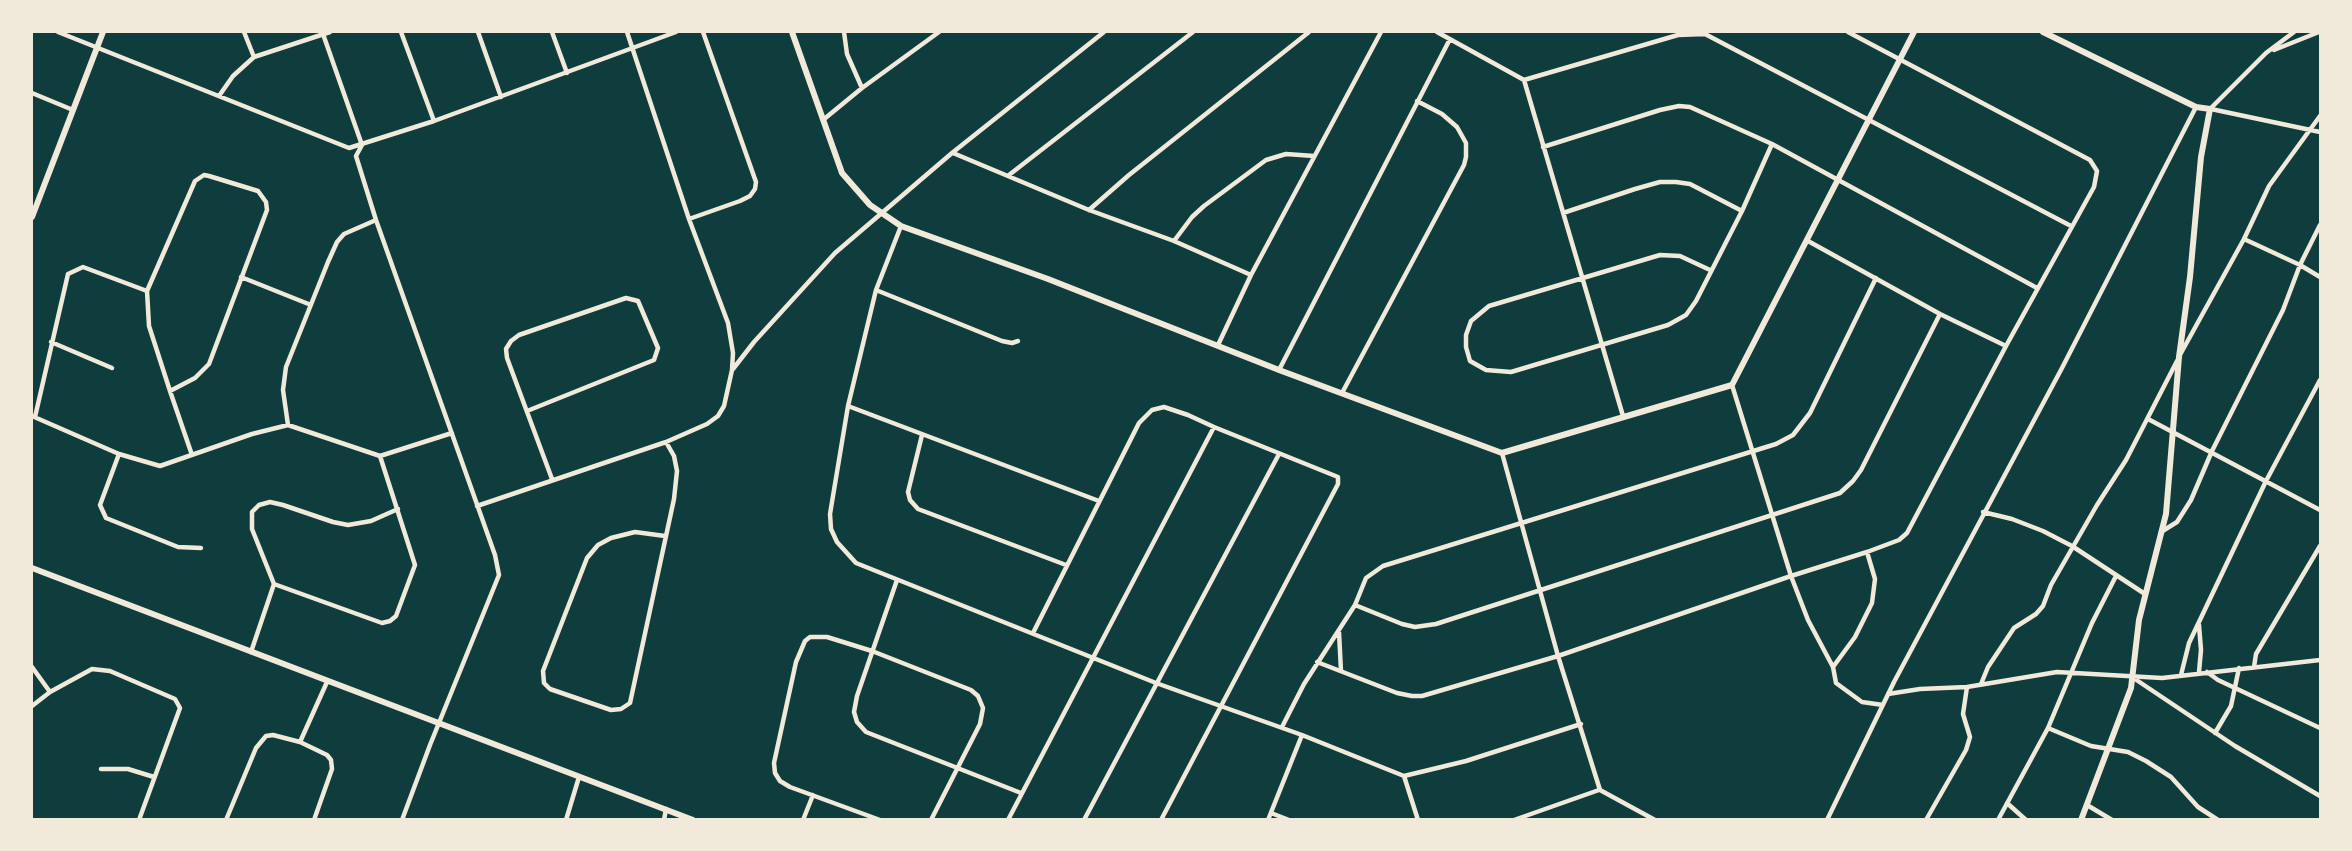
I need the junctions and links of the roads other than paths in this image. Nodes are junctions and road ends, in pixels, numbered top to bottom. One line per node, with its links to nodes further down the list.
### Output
1 (58, 32): 27 (street)
2 (103, 32): 27 (street)
3 (244, 32): 30 (street)
4 (330, 32): 24 (street)
5 (401, 32): 45 (street)
6 (478, 32): 37 (street)
7 (552, 32): 32 (street)
8 (627, 32): 28 (street)
9 (676, 32): 28 (street)
10 (703, 32): 60 (street)
11 (792, 32): 44 (street)
12 (844, 32): 34 (street)
13 (939, 32): 34 (street)
14 (1104, 32): 51 (street)
15 (1193, 32): 53 (street)
16 (1308, 32): 55 (street)
17 (1381, 32): 52 (street)
18 (1437, 32): 26 (street)
19 (1849, 32): 31 (street)
20 (1914, 32): 31 (street)
21 (2043, 32): 39 (street)
22 (2294, 32): 29 (street)
23 (2319, 32): 29 (street)
24 (323, 33): 30 (street); 48 (street)
25 (1706, 33): 33 (street); 43 (street)
26 (1450, 39): 33 (street); 38 (street)
27 (97, 48): 36 (street); 41 (street)
28 (633, 49): 32 (street); 60 (street)
29 (2266, 53): 40 (street)
30 (254, 57): 36 (street)
31 (1900, 57): 43 (street); 64 (street)
32 (567, 73): 37 (street)
33 (1524, 80): 50 (street)
34 (862, 88): 44 (street)
35 (32, 93): 41 (street)
36 (219, 96): 48 (street)
37 (502, 97): 45 (street)
38 (1417, 101): 88 (street); 92 (street)
39 (2196, 107): 40 (street); 117 (street)
40 (2210, 108): 46 (street); 85 (street)
41 (73, 110): 59 (street)
42 (2320, 116): 46 (street)
43 (1869, 118): 54 (street); 64 (street)
44 (823, 120): 57 (street)
45 (434, 121): 48 (street)
46 (2310, 129): 47 (street); 65 (street)
47 (2320, 132)
48 (362, 145): 61 (street)
49 (1772, 145): 50 (street); 54 (street); 56 (street)
50 (1542, 146): 58 (street)
51 (952, 153): 53 (street); 57 (street)
52 (1314, 156): 66 (street); 70 (street)
53 (1009, 175): 55 (street)
54 (1839, 181): 67 (street); 75 (street)
55 (1089, 210): 66 (street)
56 (1742, 211): 58 (street); 69 (street)
57 (881, 212): 63 (street); 87 (street)
58 (1563, 213): 74 (street)
59 (32, 216)
60 (689, 219): 87 (street)
61 (376, 220): 78 (street); 100 (street)
62 (2320, 225): 68 (street)
63 (901, 226): 76 (street); 83 (street)
64 (2071, 226): 75 (street)
65 (2244, 239): 68 (street); 85 (street)
66 (1174, 241): 70 (street)
67 (1808, 241): 73 (street); 90 (street)
68 (2300, 265): 72 (street); 105 (street)
69 (1710, 270): 74 (street); 82 (street)
70 (1251, 275): 83 (street)
71 (241, 277): 77 (street); 78 (street); 91 (street)
72 (2320, 277)
73 (1876, 278): 79 (street); 104 (street)
74 (1583, 279): 82 (street); 82 (street)
75 (2038, 288): 84 (street)
76 (876, 290): 80 (street); 93 (street)
77 (147, 291): 81 (street); 91 (street)
78 (311, 305): 98 (street)
79 (1940, 314): 84 (street); 118 (street)
80 (1018, 341)
81 (51, 342): 86 (street); 95 (street)
82 (1602, 344): 96 (street)
83 (1218, 345): 88 (street)
84 (2006, 346): 125 (street)
85 (2179, 357): 97 (street); 101 (street)
86 (112, 368)
87 (732, 370): 103 (street)
88 (1279, 370): 92 (street)
89 (2320, 380): 112 (street)
90 (1732, 385): 96 (street); 104 (street)
91 (170, 391): 109 (street)
92 (1342, 393): 106 (street)
93 (848, 406): 102 (street); 130 (street)
94 (527, 411): 94 (street); 111 (street)
95 (33, 416): 107 (street)
96 (1623, 416): 106 (street)
97 (2148, 418): 101 (street); 122 (street)
98 (288, 425): 109 (street); 110 (street)
99 (1214, 428): 108 (street); 113 (street); 141 (street)
100 (452, 433): 110 (street); 114 (street)
101 (2173, 434): 105 (street); 120 (street)
102 (922, 435): 113 (street); 126 (street)
103 (666, 442): 111 (street); 121 (street)
104 (1752, 451): 118 (street); 119 (street)
105 (2212, 451): 112 (street); 120 (street)
106 (1502, 453): 119 (street)
107 (119, 454): 109 (street); 124 (street)
108 (1279, 454): 155 (street); 163 (street)
109 (192, 455)
110 (380, 456): 115 (street)
111 (552, 479): 114 (street)
112 (2266, 481): 116 (street); 135 (street)
113 (1099, 501): 126 (street)
114 (477, 506): 164 (street)
115 (398, 509): 131 (street); 131 (street)
116 (2320, 510)
117 (1983, 512): 122 (street); 160 (street)
118 (1773, 516): 128 (street); 132 (street)
119 (1522, 524): 132 (street); 134 (street)
120 (2161, 532): 133 (street)
121 (665, 536): 121 (street)
122 (2072, 546): 129 (street); 156 (street)
123 (2320, 547): 146 (street)
124 (201, 548)
125 (1867, 552): 128 (street); 145 (street)
126 (1066, 565): 137 (street)
127 (32, 568): 139 (street)
128 (1791, 576): 140 (street); 145 (street)
129 (2116, 576): 133 (street); 150 (street)
130 (897, 580): 137 (street); 138 (street)
131 (274, 584): 139 (street)
132 (1540, 592): 134 (street); 140 (street)
133 (2145, 594): 153 (street)
134 (1355, 605): 136 (street)
135 (2199, 624): 151 (street); 152 (street)
136 (1339, 631): 143 (street); 148 (street)
137 (1032, 633): 141 (street)
138 (872, 651): 173 (street); 173 (street); 180 (street)
139 (251, 652): 154 (street)
140 (1558, 656): 148 (street); 165 (street)
141 (1093, 657): 155 (street); 179 (street)
142 (2320, 660): 146 (street)
143 (1317, 662): 148 (street); 167 (street)
144 (32, 667): 159 (street)
145 (1833, 667): 161 (street)
146 (2254, 667): 147 (street)
147 (2239, 668): 149 (street); 158 (street)
148 (1341, 671)
149 (2206, 671): 151 (street); 158 (street)
150 (2071, 673): 153 (street); 156 (street); 168 (street)
151 (2199, 673): 152 (street)
152 (2181, 675): 153 (street)
153 (2133, 677): 169 (street); 172 (street)
154 (327, 682): 164 (street); 171 (street)
155 (1156, 683): 163 (street); 197 (street)
156 (1982, 684): 157 (street)
157 (1967, 687): 160 (street); 205 (street)
158 (2235, 687): 166 (street); 169 (street)
159 (50, 692): 162 (street); 177 (street)
160 (1888, 695): 161 (street)
161 (1883, 705): 204 (street)
162 (32, 706)
163 (1220, 707): 167 (street); 198 (street)
164 (439, 722): 175 (street); 189 (street)
165 (1581, 724): 176 (street); 178 (street)
166 (2320, 726)
167 (1282, 727): 170 (street)
168 (2048, 728): 172 (street); 182 (street)
169 (2215, 733): 181 (street)
170 (1302, 735): 176 (street); 185 (street)
171 (300, 742): 187 (street); 188 (street)
172 (2109, 749): 183 (street); 210 (street)
173 (957, 768): 179 (street); 195 (street)
174 (101, 769): 177 (street)
175 (579, 776): 184 (street); 190 (street)
176 (1404, 776): 201 (street)
177 (154, 777): 186 (street)
178 (1600, 790): 202 (street); 203 (street)
179 (1021, 793): 196 (street)
180 (813, 795): 193 (street); 194 (street)
181 (2320, 796)
182 (2007, 803): 206 (street); 207 (street)
183 (2087, 804): 208 (street); 209 (street)
184 (666, 809): 191 (street); 192 (street)
185 (1271, 813): 199 (street); 200 (street)
186 (139, 820)
187 (226, 820)
188 (314, 820)
189 (402, 820)
190 (566, 820)
191 (664, 820)
192 (693, 820)
193 (803, 820)
194 (880, 820)
195 (931, 820)
196 (1008, 820)
197 (1084, 820)
198 (1161, 820)
199 (1268, 820)
200 (1289, 820)
201 (1418, 820)
202 (1514, 820)
203 (1656, 820)
204 (1827, 820)
205 (1927, 820)
206 (1998, 820)
207 (2026, 820)
208 (2081, 820)
209 (2112, 820)
210 (2218, 820)

